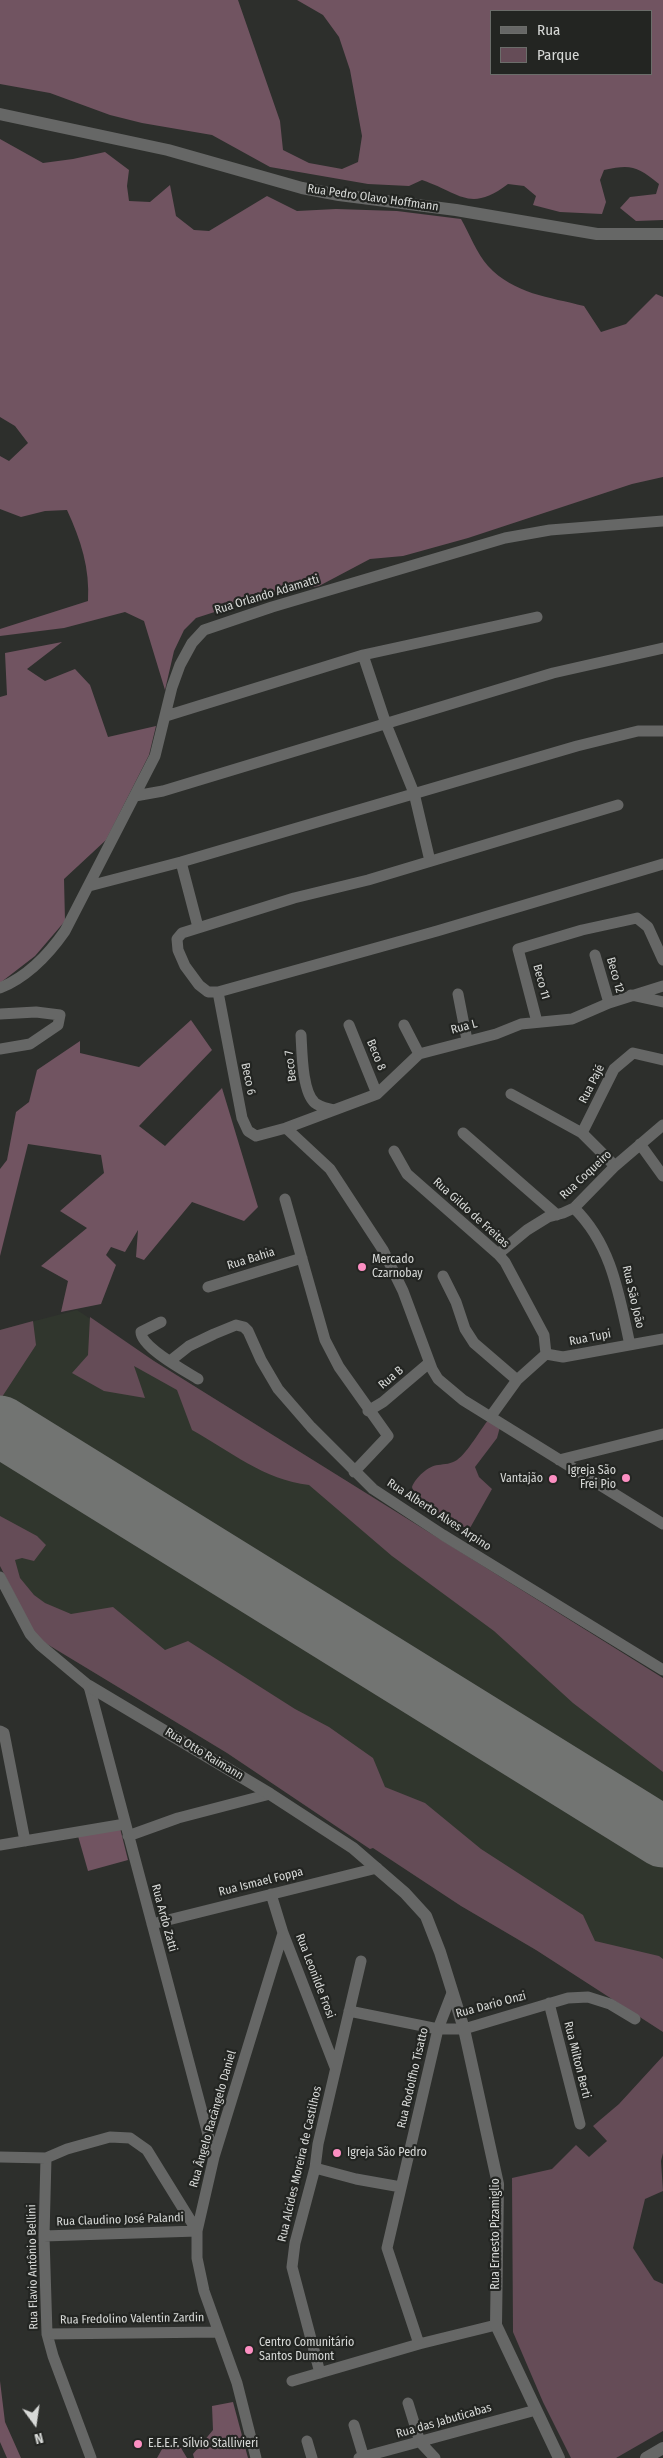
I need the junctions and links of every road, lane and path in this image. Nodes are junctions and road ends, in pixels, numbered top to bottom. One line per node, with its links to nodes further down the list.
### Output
1 (0, 114): 2 (street, Rua Pedro Olavo Hoffmann)
2 (663, 234)
3 (663, 521): 7 (street, Rua Orlando Adamatti)
4 (537, 617): 6 (street)
5 (663, 648): 8 (street)
6 (363, 655): 7 (street); 8 (street)
7 (166, 716): 11 (street, Rua Orlando Adamatti)
8 (386, 724): 10 (street); 11 (street)
9 (663, 731): 10 (street)
10 (414, 793): 13 (street); 14 (street)
11 (135, 796): 16 (street, Rua Orlando Adamatti)
12 (618, 805): 13 (street)
13 (430, 860): 17 (street)
14 (181, 862): 16 (street); 17 (street)
15 (663, 864): 22 (street)
16 (89, 886): 21 (street, Rua Orlando Adamatti)
17 (198, 927): 22 (street)
18 (595, 955): 26 (street, Beco 12)
19 (663, 960): 28 (street, Beco 11)
20 (663, 986): 24 (street, Rua L)
21 (0, 988)
22 (218, 992): 40 (street, Beco 6)
23 (458, 994): 32 (street)
24 (631, 995): 25 (street); 26 (street, Rua L)
25 (663, 1002)
26 (609, 1003): 28 (street, Rua L)
27 (0, 1014): 33 (street)
28 (537, 1022): 32 (street, Rua L)
29 (404, 1025): 34 (street)
30 (349, 1026): 36 (street, Beco 8)
31 (302, 1035): 38 (street, Beco 7)
32 (467, 1040): 34 (street, Rua L)
33 (0, 1049)
34 (419, 1054): 36 (street, Rua L)
35 (663, 1060): 42 (street, Rua Pajé)
36 (377, 1094): 38 (street, Rua L)
37 (511, 1094): 42 (street)
38 (333, 1110): 40 (street, Rua L)
39 (663, 1125): 43 (street, Rua Coqueiro)
40 (286, 1128): 59 (street)
41 (463, 1133): 49 (street)
42 (582, 1133): 45 (street)
43 (640, 1144): 45 (street, Rua Coqueiro); 46 (street)
44 (394, 1151): 50 (street, Rua Gildo de Freitas)
45 (615, 1166): 48 (street, Rua Coqueiro)
46 (663, 1176)
47 (285, 1199): 51 (street)
48 (574, 1208): 49 (street, Rua Coqueiro); 56 (street, Rua São João)
49 (557, 1215): 50 (street, Rua Coqueiro)
50 (498, 1254): 57 (street, Rua Gildo de Freitas)
51 (302, 1258): 53 (street, Rua Bahia); 62 (street)
52 (443, 1276): 61 (street)
53 (208, 1287)
54 (161, 1322): 58 (street)
55 (663, 1339): 56 (street, Rua Tupi)
56 (630, 1345): 57 (street, Rua Tupi)
57 (546, 1354): 61 (street)
58 (170, 1361): 60 (street); 66 (street, Rua Alberto Alves Arpino)
59 (430, 1363): 62 (street, Rua B); 63 (street)
60 (198, 1379)
61 (517, 1380): 63 (street)
62 (368, 1411): 66 (street)
63 (491, 1416): 65 (street)
64 (663, 1434): 65 (street)
65 (559, 1460): 67 (street)
66 (354, 1472): 69 (street, Rua Alberto Alves Arpino)
67 (663, 1524)
68 (0, 1577): 70 (street, Rua Otto Raimann)
69 (663, 1670)
70 (89, 1686): 72 (street, Rua Otto Raimann); 73 (street, Rua Ardo Zatti)
71 (0, 1731): 75 (street)
72 (270, 1794): 74 (street); 77 (street, Rua Otto Raimann)
73 (125, 1824): 74 (street, Rua Ardo Zatti); 75 (street)
74 (128, 1836): 80 (street, Rua Ardo Zatti)
75 (25, 1841): 76 (street)
76 (0, 1845)
77 (377, 1868): 78 (street, Rua Ismael Foppa); 79 (street, Rua Otto Raimann)
78 (271, 1894): 80 (street, Rua Ismael Foppa); 81 (street, Rua Leonilde Frosi)
79 (426, 1916): 83 (street, Rua Ernesto Pizamiglio)
80 (152, 1924): 92 (street, Rua Ardo Zatti)
81 (283, 1933): 89 (street, Rua Leonilde Frosi); 92 (street, Rua Ângelo Racângelo Daniel)
82 (361, 1961): 85 (street, Rua Alcides Moreira de Castilhos)
83 (452, 1993): 87 (street, Rua Rodolfho Tisatto); 88 (street, Rua Ernesto Pizamiglio)
84 (549, 2003): 86 (street, Rua Dario Onzi); 88 (street, Rua Dario Onzi); 90 (street, Rua Milton Berti)
85 (349, 2011): 87 (street, Rua Dario Onzi); 89 (street, Rua Alcides Moreira de Castilhos)
86 (635, 2019)
87 (438, 2029): 88 (street, Rua Dario Onzi); 95 (street, Rua Rodolfho Tisatto)
88 (464, 2029): 98 (street, Rua Ernesto Pizamiglio)
89 (335, 2068): 94 (street, Rua Alcides Moreira de Castilhos)
90 (580, 2124)
91 (0, 2157): 93 (street)
92 (214, 2157): 96 (street, Rua Ângelo Racângelo Daniel)
93 (46, 2158): 96 (street); 97 (street, Rua Flavio Antônio Bellini)
94 (315, 2168): 95 (street); 102 (street, Rua Alcides Moreira de Castilhos)
95 (401, 2187): 101 (street, Rua Rodolfho Tisatto)
96 (198, 2231): 97 (street, Rua Claudino José Palandi); 99 (street, Rua Ângelo Racângelo Daniel)
97 (44, 2236): 100 (street, Rua Flavio Antônio Bellini)
98 (496, 2325): 101 (street); 105 (street, Rua Ernesto Pizamiglio)
99 (217, 2332): 100 (street, Rua Fredolino Valentin Zardin); 111 (street, Rua Ângelo Racângelo Daniel)
100 (47, 2334): 110 (street, Rua Flavio Antônio Bellini)
101 (420, 2344): 102 (street)
102 (320, 2373): 103 (street)
103 (292, 2381)
104 (408, 2403): 108 (street)
105 (536, 2410): 108 (street, Rua das Jabuticabas); 115 (street, Rua Ernesto Pizamiglio)
106 (354, 2425): 113 (street)
107 (307, 2441): 112 (street)
108 (420, 2442): 113 (street, Rua das Jabuticabas); 114 (street)
109 (663, 2448): 116 (street)
110 (91, 2458)
111 (256, 2458)
112 (312, 2458)
113 (362, 2458)
114 (435, 2458)
115 (559, 2458)
116 (646, 2458)

